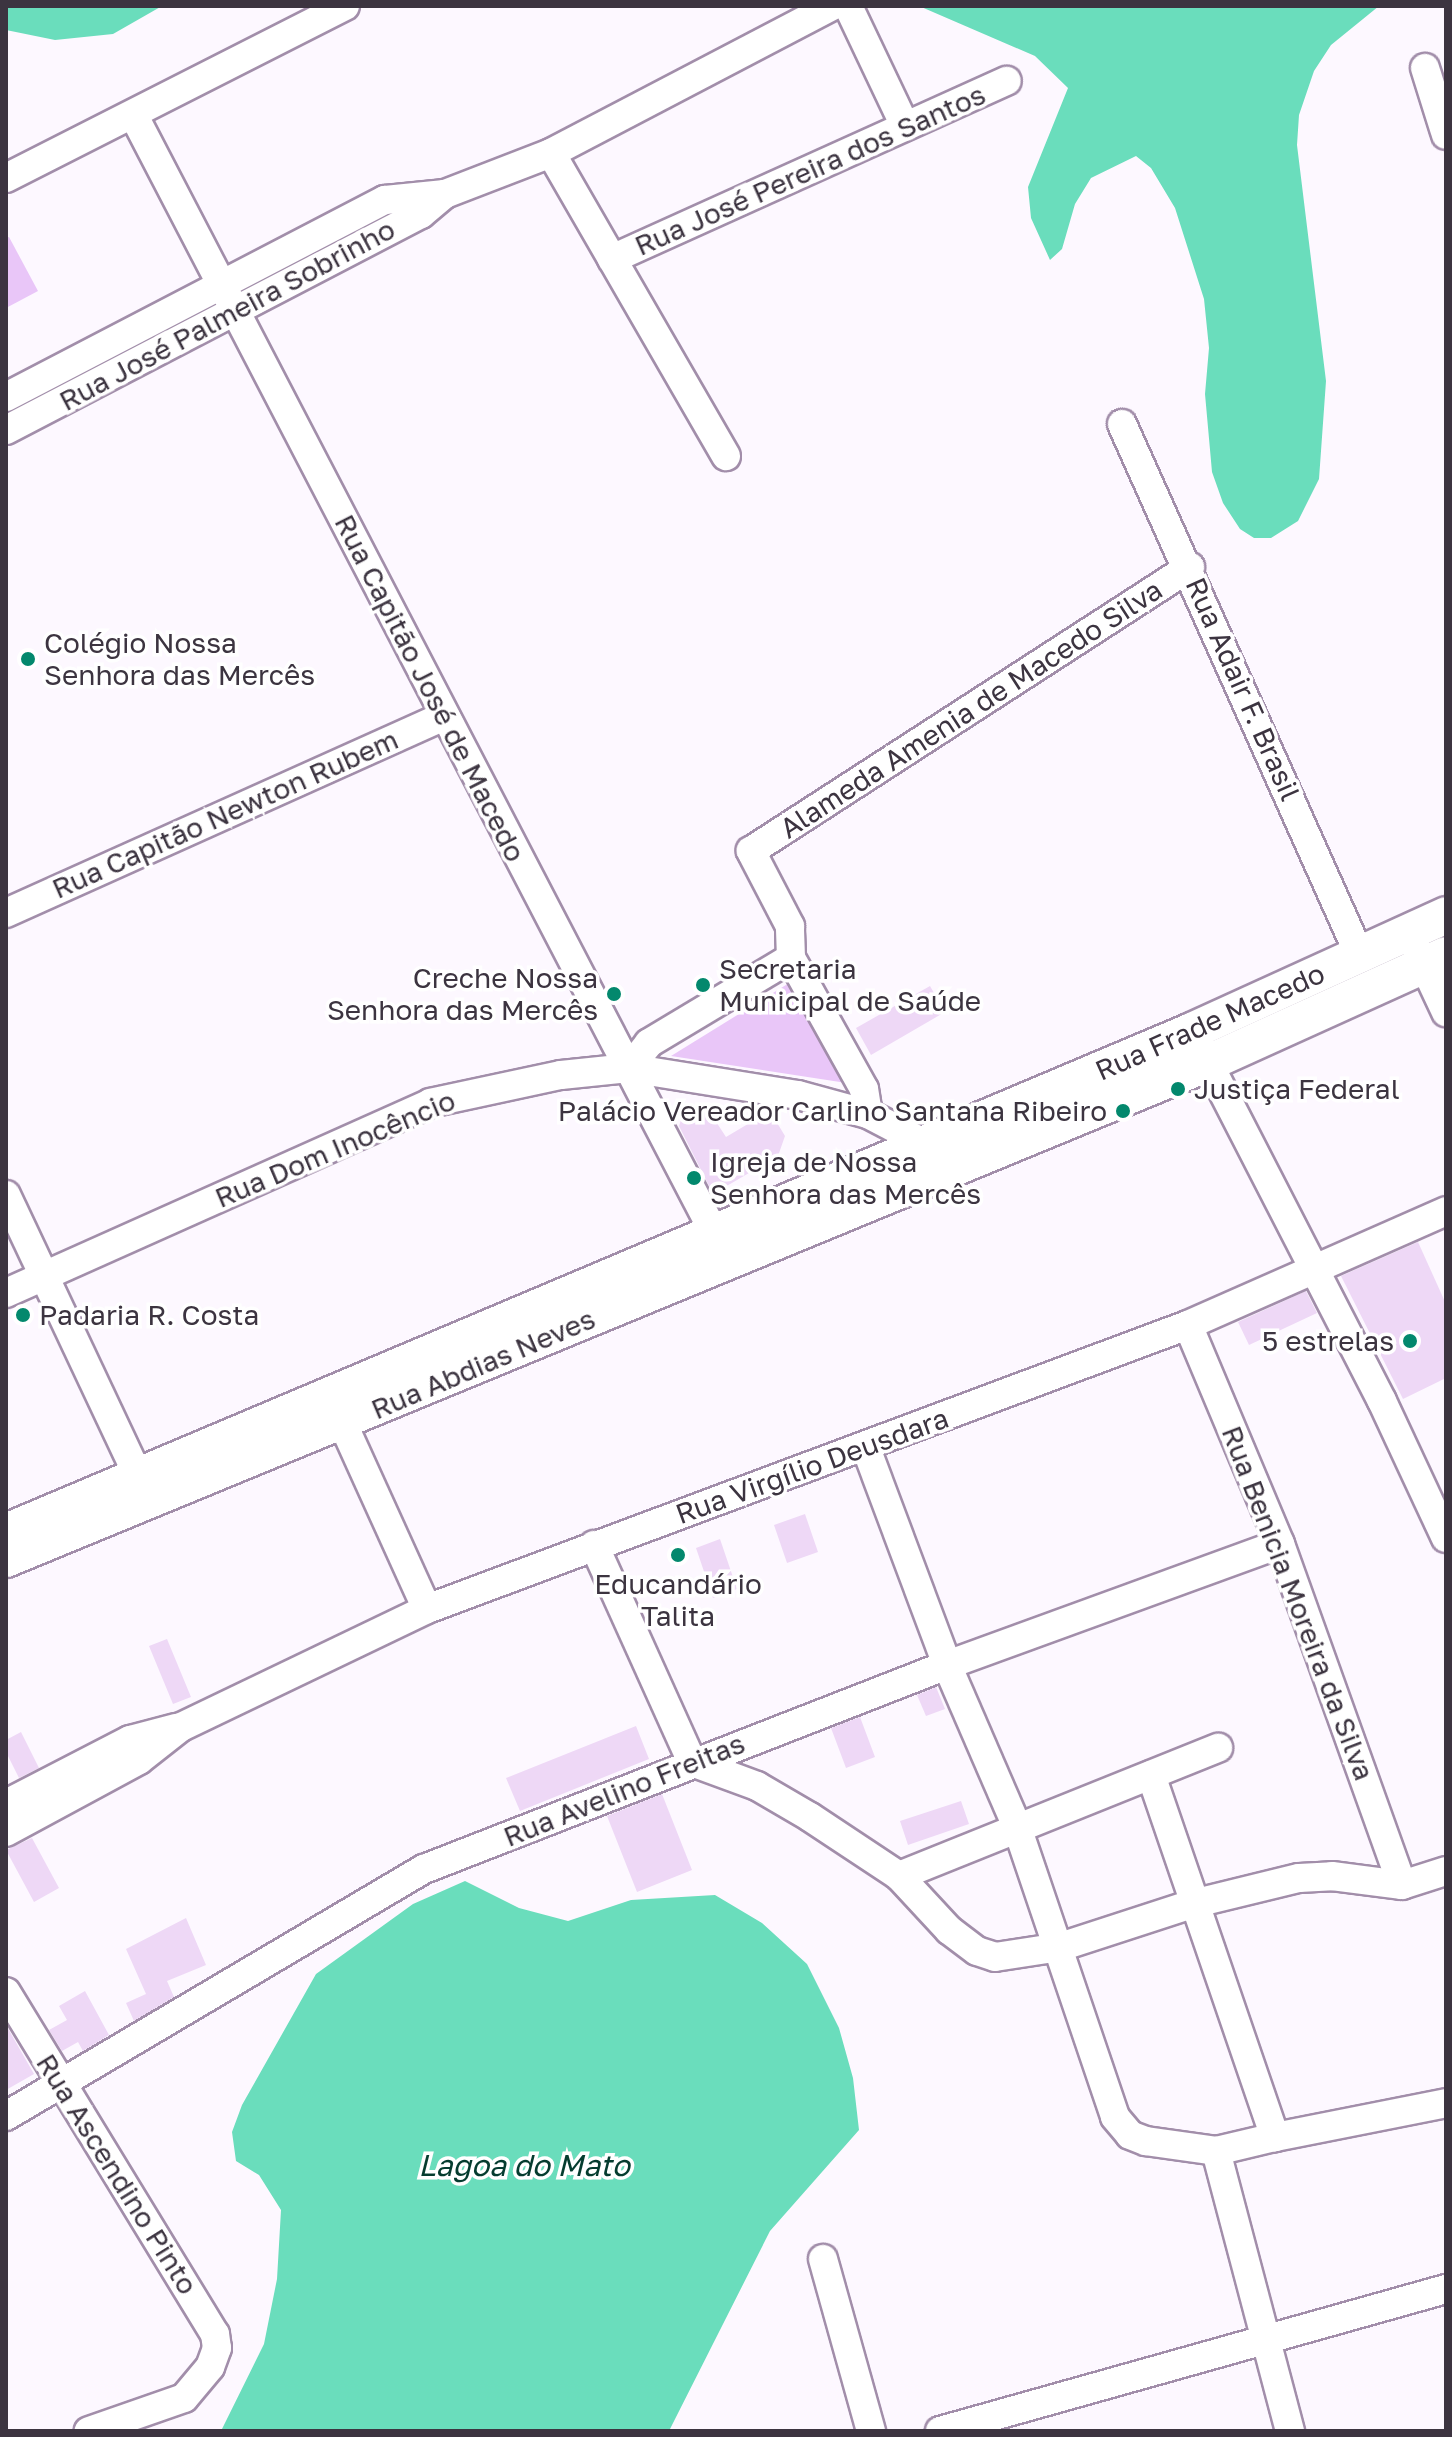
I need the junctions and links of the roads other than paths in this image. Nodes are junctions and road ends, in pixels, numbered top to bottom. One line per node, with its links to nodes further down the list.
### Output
1 (345, 6): 6 (street)
2 (832, 6): 9 (street, Rua José Palmeira Sobrinho)
3 (848, 6): 7 (street)
4 (1425, 68): 8 (street)
5 (1007, 81): 7 (street, Rua José Pereira dos Santos)
6 (134, 116): 10 (street); 13 (street, Rua Capitão José de Macedo)
7 (905, 126): 12 (street, Rua José Pereira dos Santos)
8 (1446, 135)
9 (551, 153): 11 (street, Rua José Palmeira Sobrinho); 12 (street)
10 (6, 178)
11 (445, 194): 13 (street, Rua José Palmeira Sobrinho); 14 (street, Rua José Palmeira Sobrinho)
12 (612, 259): 20 (street)
13 (219, 284): 14 (street, Rua Capitão José de Macedo); 15 (street, Rua José Palmeira Sobrinho)
14 (226, 317): 16 (street, Rua José Palmeira Sobrinho); 19 (street); 22 (street, Rua Capitão José de Macedo)
15 (12, 393): 16 (street)
16 (32, 416): 18 (street, Rua José Palmeira Sobrinho)
17 (1122, 424): 21 (street, Rua Adair F. Brasil)
18 (6, 430)
19 (6, 439)
20 (726, 456)
21 (1190, 567): 26 (street, Rua Adair F. Brasil); 27 (street, Alameda Amenia de Macedo Silva)
22 (444, 716): 23 (street, Rua Capitão Newton Rubem); 32 (street, Rua Capitão José de Macedo)
23 (6, 913)
24 (1446, 915): 25 (main road, Rua Frade Macedo)
25 (1409, 933): 26 (main road, Rua Frade Macedo); 28 (street)
26 (1360, 956): 30 (main road, Rua Frade Macedo)
27 (791, 958): 32 (street); 33 (street)
28 (1435, 960): 29 (street); 31 (main road, Rua Frade Macedo)
29 (1446, 1012)
30 (1192, 1031): 31 (street); 34 (main road, Rua Frade Macedo)
31 (1208, 1063): 35 (main road, Rua Frade Macedo); 39 (street)
32 (629, 1068): 33 (street, Rua Dom Inocêncio); 38 (street, Rua Capitão José de Macedo); 40 (street, Rua Dom Inocêncio)
33 (868, 1114): 34 (street, Rua Dom Inocêncio)
34 (927, 1143): 35 (street, Rua Dom Inocêncio); 38 (main road, Rua Abdias Neves)
35 (958, 1163): 38 (main road, Rua Abdias Neves)
36 (6, 1195): 40 (street)
37 (1446, 1211): 39 (street, Rua Virgílio Deusdara)
38 (721, 1246): 43 (main road, Rua Abdias Neves)
39 (1313, 1270): 42 (street, Rua Virgílio Deusdara); 49 (street)
40 (44, 1278): 41 (street, Rua Dom Inocêncio); 46 (street)
41 (6, 1293)
42 (1188, 1325): 45 (street, Rua Virgílio Deusdara); 50 (street, Rua Benicia Moreira da Silva)
43 (444, 1366): 44 (main road, Rua Abdias Neves); 46 (main road, Rua Abdias Neves)
44 (343, 1424): 46 (main road, Rua Abdias Neves); 53 (street)
45 (866, 1448): 51 (street, Rua Virgílio Deusdara); 54 (street)
46 (144, 1489): 47 (main road, Rua Abdias Neves)
47 (57, 1525): 48 (main road, Rua Abdias Neves); 52 (main road, Rua Abdias Neves)
48 (6, 1532)
49 (1446, 1538)
50 (1280, 1544): 54 (street, Rua Avelino Freitas); 64 (street, Rua Benicia Moreira da Silva)
51 (594, 1545): 53 (street, Rua Virgílio Deusdara); 57 (street)
52 (6, 1559)
53 (427, 1609): 55 (street, Rua Virgílio Deusdara)
54 (947, 1665): 57 (street, Rua Avelino Freitas); 60 (street)
55 (181, 1727): 59 (street, Rua Virgílio Deusdara); 61 (street, Rua Virgílio Deusdara)
56 (1218, 1748): 58 (street)
57 (692, 1762): 63 (street); 68 (street, Rua Avelino Freitas)
58 (1151, 1775): 60 (street); 65 (street)
59 (6, 1804)
60 (1017, 1827): 63 (street); 66 (street)
61 (6, 1832)
62 (1446, 1871): 64 (street)
63 (899, 1876): 66 (street)
64 (1402, 1885): 65 (street)
65 (1192, 1904): 66 (street); 71 (street)
66 (1060, 1947): 72 (street)
67 (6, 1992): 68 (street, Rua Ascendino Pinto)
68 (60, 2087): 70 (street, Rua Avelino Freitas); 76 (street, Rua Ascendino Pinto)
69 (1446, 2103): 71 (street)
70 (6, 2116)
71 (1275, 2137): 72 (street)
72 (1216, 2151): 75 (street)
73 (823, 2259): 77 (street)
74 (1446, 2289): 75 (street)
75 (1266, 2339): 78 (street); 79 (street)
76 (89, 2431)
77 (871, 2431)
78 (940, 2431)
79 (1290, 2431)

